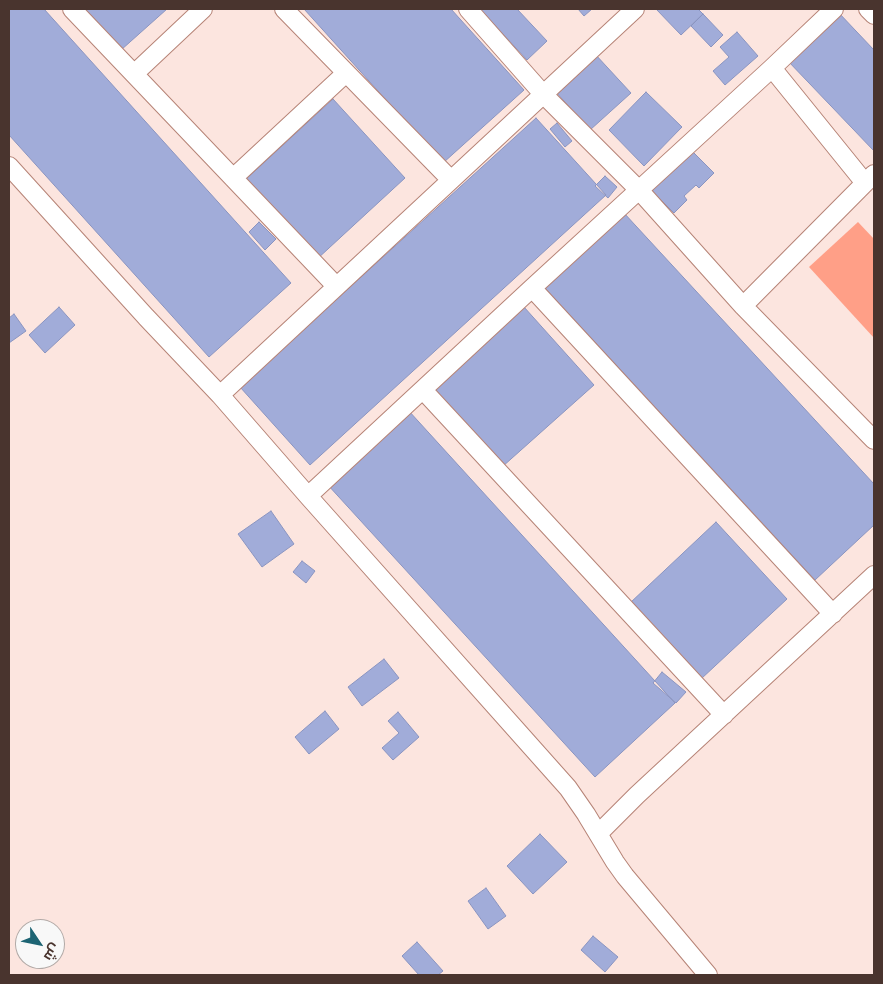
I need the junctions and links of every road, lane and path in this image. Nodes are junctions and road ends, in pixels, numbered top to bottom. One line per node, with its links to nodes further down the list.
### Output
1 (72, 9): 11 (street)
2 (203, 9): 11 (street)
3 (284, 9): 10 (street)
4 (468, 9): 12 (street)
5 (635, 9): 12 (street)
6 (834, 9): 9 (street)
7 (868, 9): 8 (street)
8 (874, 16)
9 (772, 68): 15 (street); 17 (street)
10 (346, 73): 14 (street); 16 (street)
11 (134, 74): 14 (street)
12 (543, 94): 16 (street); 17 (street)
13 (9, 166): 22 (street)
14 (233, 178): 18 (street)
15 (870, 178): 20 (street)
16 (450, 180): 18 (street)
17 (639, 190): 19 (street); 20 (street)
18 (336, 286): 22 (street)
19 (532, 288): 21 (street); 26 (street)
20 (743, 306): 23 (street)
21 (423, 390): 24 (street); 27 (street)
22 (220, 395): 24 (street)
23 (874, 440)
24 (308, 496): 28 (street)
25 (874, 575): 26 (street)
26 (833, 614): 27 (street)
27 (724, 715): 28 (street)
28 (598, 834): 29 (street)
29 (708, 975)

